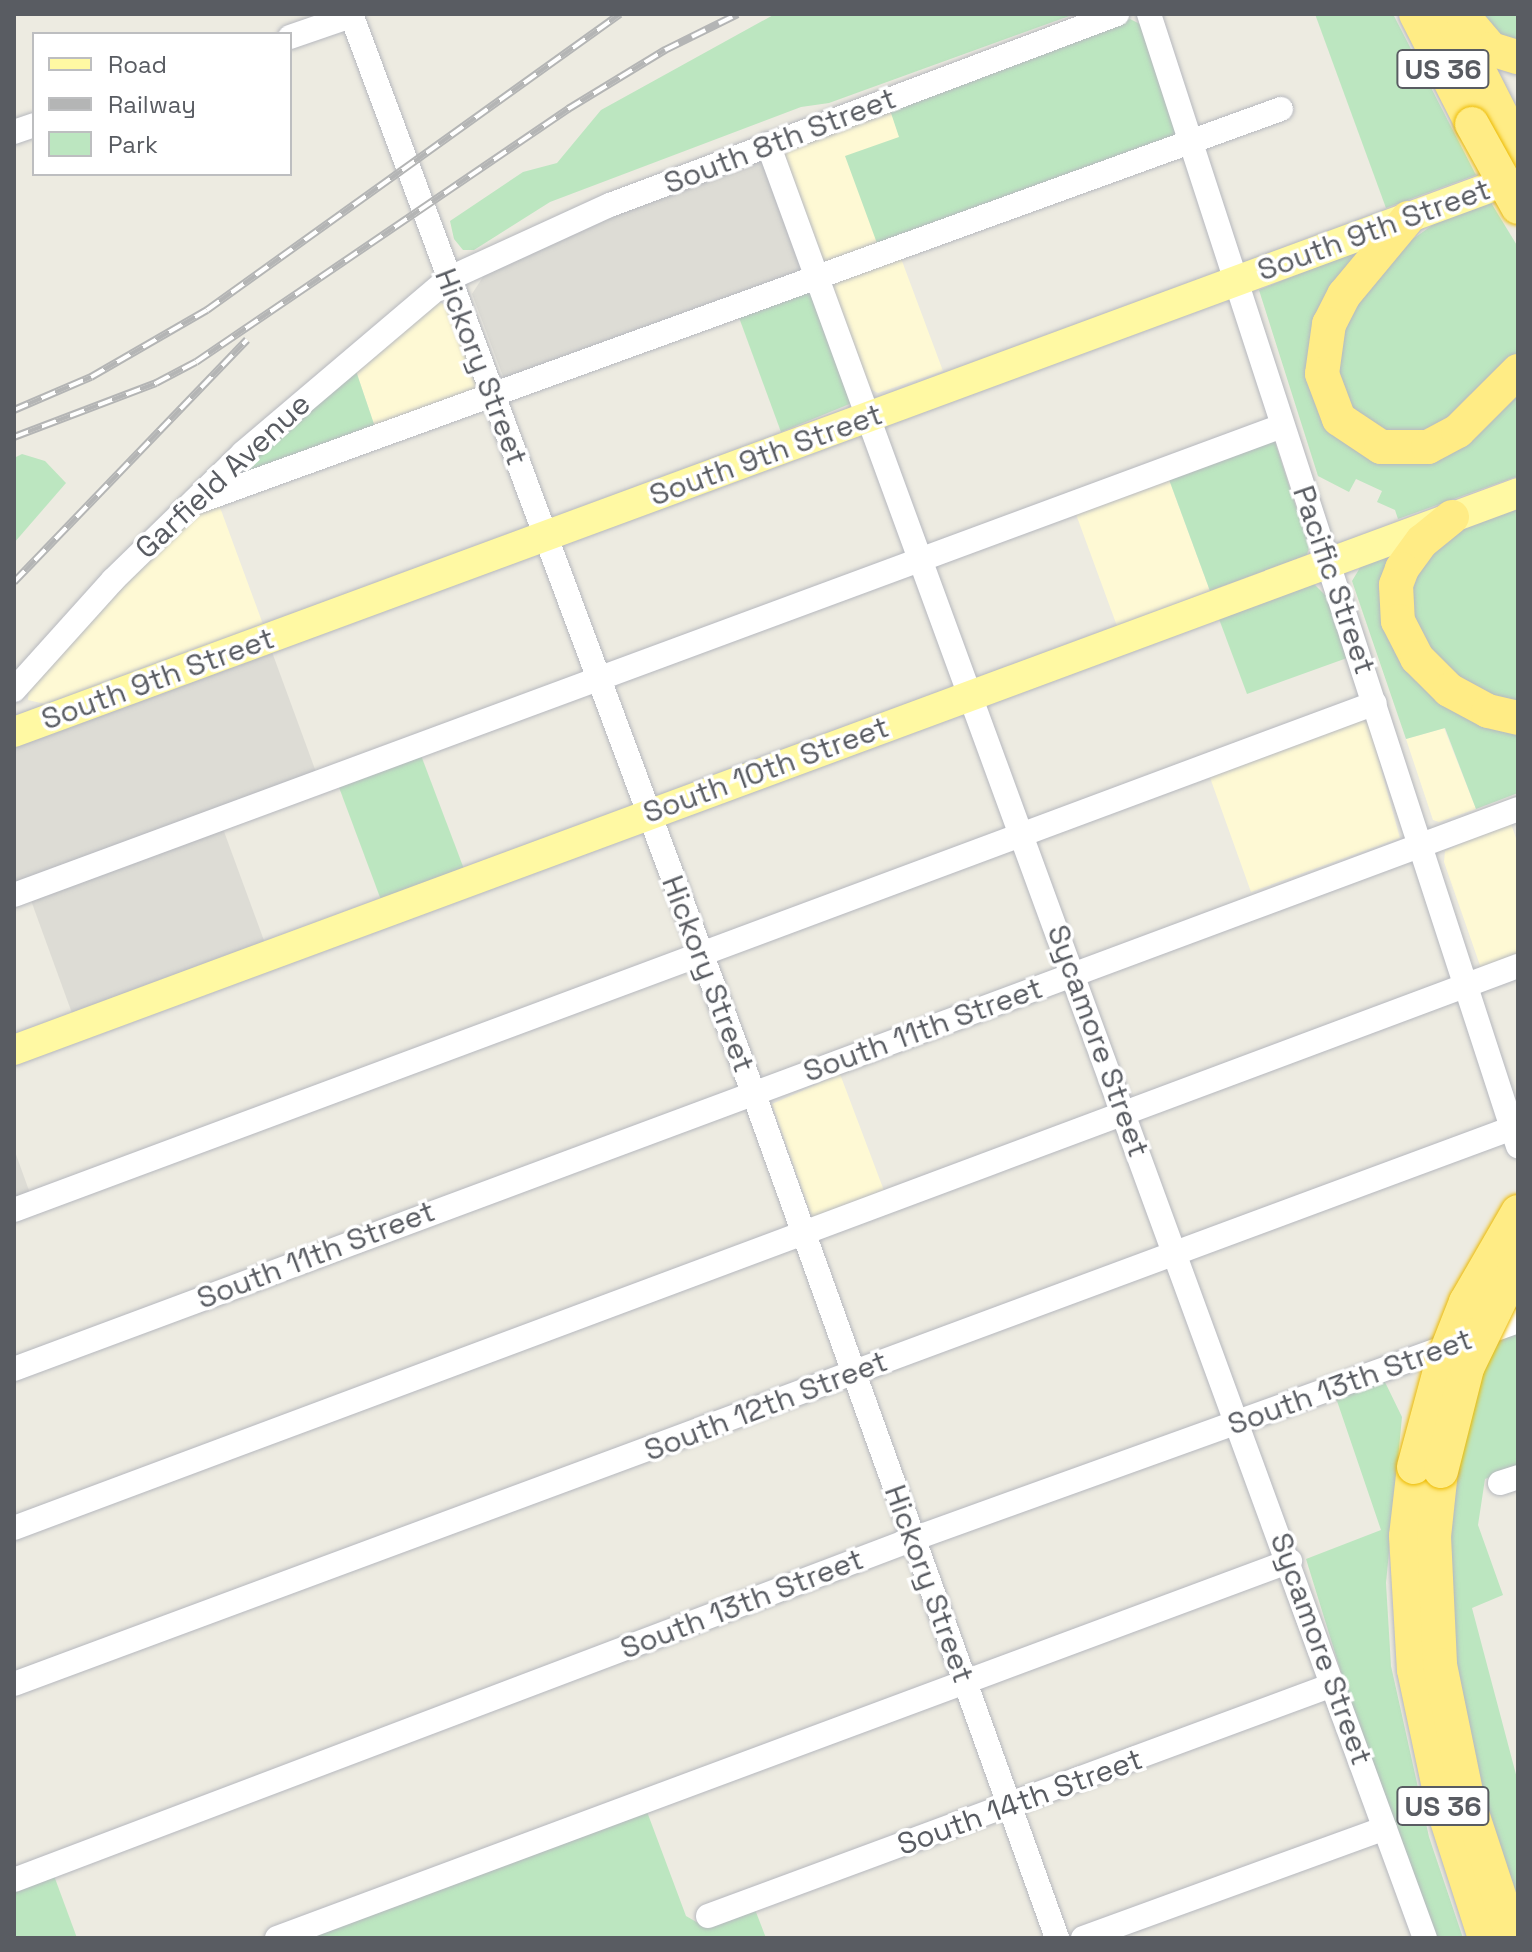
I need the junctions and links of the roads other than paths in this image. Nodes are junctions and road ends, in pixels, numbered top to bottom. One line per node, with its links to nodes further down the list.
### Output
1 (1117, 14): 12 (street, South 8th Street)
2 (1149, 14): 11 (street, Pacific Street)
3 (1416, 14): 10 (highway, US 36)
4 (1450, 14): 10 (highway, US 36)
5 (1462, 14): 8 (highway)
6 (351, 15): 7 (street); 18 (street, Hickory Street)
7 (292, 36)
8 (1518, 57)
9 (1281, 109): 11 (street)
10 (1486, 119): 13 (highway, US 36); 15 (highway, US 36, bridge)
11 (1189, 139): 17 (street); 19 (street, Pacific Street)
12 (768, 144): 17 (street, Sycamore Street); 18 (street, South 8th Street)
13 (1518, 148)
14 (1518, 177): 16 (main road, South 9th Street)
15 (1518, 207)
16 (1408, 218): 19 (main road, South 9th Street); 20 (highway)
17 (817, 276): 21 (street); 22 (street, Sycamore Street)
18 (448, 279): 21 (street, Hickory Street); 25 (street, Garfield Avenue)
19 (1235, 281): 22 (main road, South 9th Street); 23 (street, Pacific Street)
20 (1518, 371)
21 (494, 398): 25 (street); 27 (street, Hickory Street)
22 (869, 418): 27 (main road, South 9th Street); 28 (street, Sycamore Street)
23 (1282, 426): 28 (street); 29 (street, Pacific Street)
24 (1518, 493): 26 (main road, South 10th Street)
25 (189, 505): 31 (street, Garfield Avenue)
26 (1452, 517): 29 (main road, South 10th Street); 34 (highway)
27 (545, 537): 30 (street, Hickory Street); 35 (main road, South 9th Street)
28 (920, 558): 30 (street); 32 (street, Sycamore Street)
29 (1328, 562): 32 (main road, South 10th Street); 33 (street, Pacific Street)
30 (597, 675): 37 (street, Hickory Street); 40 (street)
31 (14, 690)
32 (969, 695): 37 (main road, South 10th Street); 38 (street, Sycamore Street)
33 (1375, 703): 38 (street); 39 (street, Pacific Street)
34 (1518, 718)
35 (14, 732)
36 (1518, 809): 39 (street, South 11th Street)
37 (648, 814): 41 (street, Hickory Street); 45 (main road, South 10th Street)
38 (1023, 835): 41 (street); 43 (street, Sycamore Street)
39 (1422, 845): 43 (street, South 11th Street); 44 (street, Pacific Street)
40 (14, 895)
41 (700, 953): 46 (street, Hickory Street); 49 (street)
42 (1518, 966): 44 (street)
43 (1074, 975): 46 (street, South 11th Street); 47 (street, Sycamore Street)
44 (1468, 985): 47 (street); 48 (street, Pacific Street)
45 (14, 1050)
46 (753, 1092): 51 (street, Hickory Street); 55 (street, South 11th Street)
47 (1124, 1113): 51 (street); 52 (street, Sycamore Street)
48 (1516, 1134): 52 (street, South 12th Street)
49 (14, 1210)
50 (1518, 1212): 58 (highway, US 36, bridge)
51 (803, 1235): 56 (street, Hickory Street); 59 (street)
52 (1176, 1253): 56 (street, South 12th Street); 57 (street, Sycamore Street)
53 (1518, 1263): 58 (highway, US 36, bridge)
54 (1518, 1321): 57 (street, South 13th Street)
55 (14, 1369)
56 (852, 1374): 60 (street, Hickory Street); 63 (street, South 12th Street)
57 (1239, 1422): 60 (street, South 13th Street); 61 (street, Sycamore Street)
58 (1428, 1469): 73 (highway, US 36); 74 (highway, US 36)
59 (14, 1528)
60 (913, 1539): 62 (street, Hickory Street); 67 (street, South 13th Street)
61 (1290, 1561): 62 (street); 64 (street, Sycamore Street)
62 (965, 1682): 65 (street, Hickory Street); 69 (street)
63 (14, 1684)
64 (1332, 1685): 65 (street, South 14th Street); 66 (street, Sycamore Street)
65 (1011, 1807): 68 (street, South 14th Street); 70 (street, Hickory Street)
66 (1385, 1828): 71 (street); 72 (street, Sycamore Street)
67 (14, 1880)
68 (708, 1916)
69 (277, 1938)
70 (1057, 1938)
71 (1083, 1938)
72 (1425, 1938)
73 (1485, 1938)
74 (1513, 1938)

